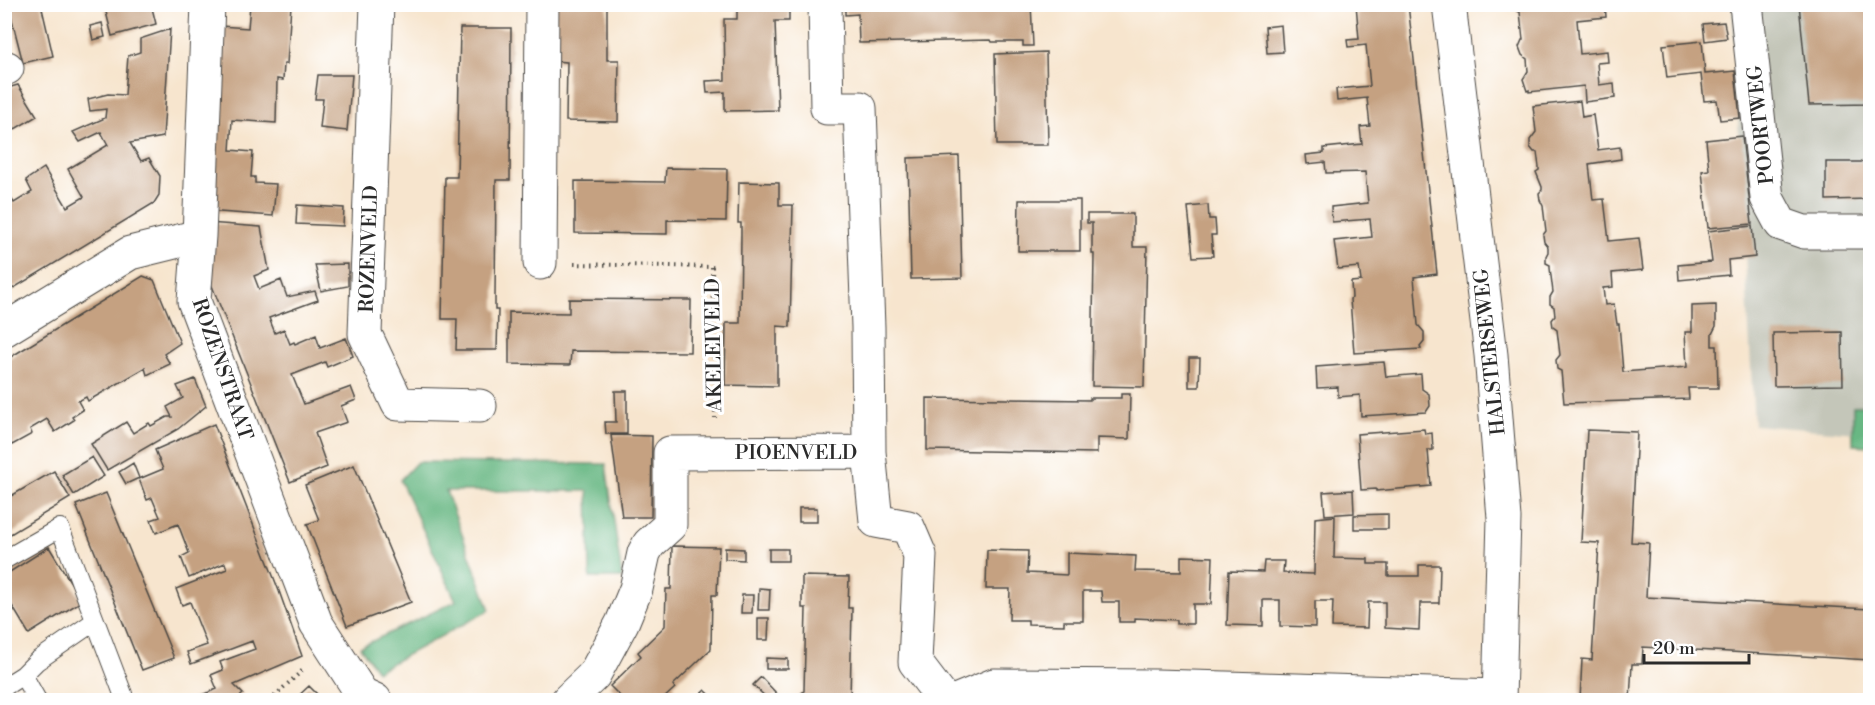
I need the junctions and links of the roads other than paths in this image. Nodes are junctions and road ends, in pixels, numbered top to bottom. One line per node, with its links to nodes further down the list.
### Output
1 (208, 4): 8 (street, ROZENSTRAAT)
2 (377, 4): 11 (street, ROZENVELD)
3 (542, 4): 9 (street)
4 (825, 4): 12 (street, PIOENVELD)
5 (1449, 4): 19 (street, HALSTERSEWEG)
6 (1746, 4): 7 (street, POORTWEG)
7 (1870, 232)
8 (199, 236): 10 (street); 21 (street, ROZENSTRAAT)
9 (540, 263)
10 (4, 330)
11 (480, 406)
12 (869, 452): 22 (street, PIOENVELD); 23 (street)
13 (4, 560): 14 (lane)
14 (95, 621): 15 (lane); 18 (lane)
15 (23, 675): 16 (lane); 20 (lane)
16 (4, 687)
17 (1155, 693): 19 (street); 24 (street)
18 (123, 694)
19 (1499, 698)
20 (37, 700)
21 (375, 700)
22 (568, 700)
23 (944, 700)
24 (958, 700)

